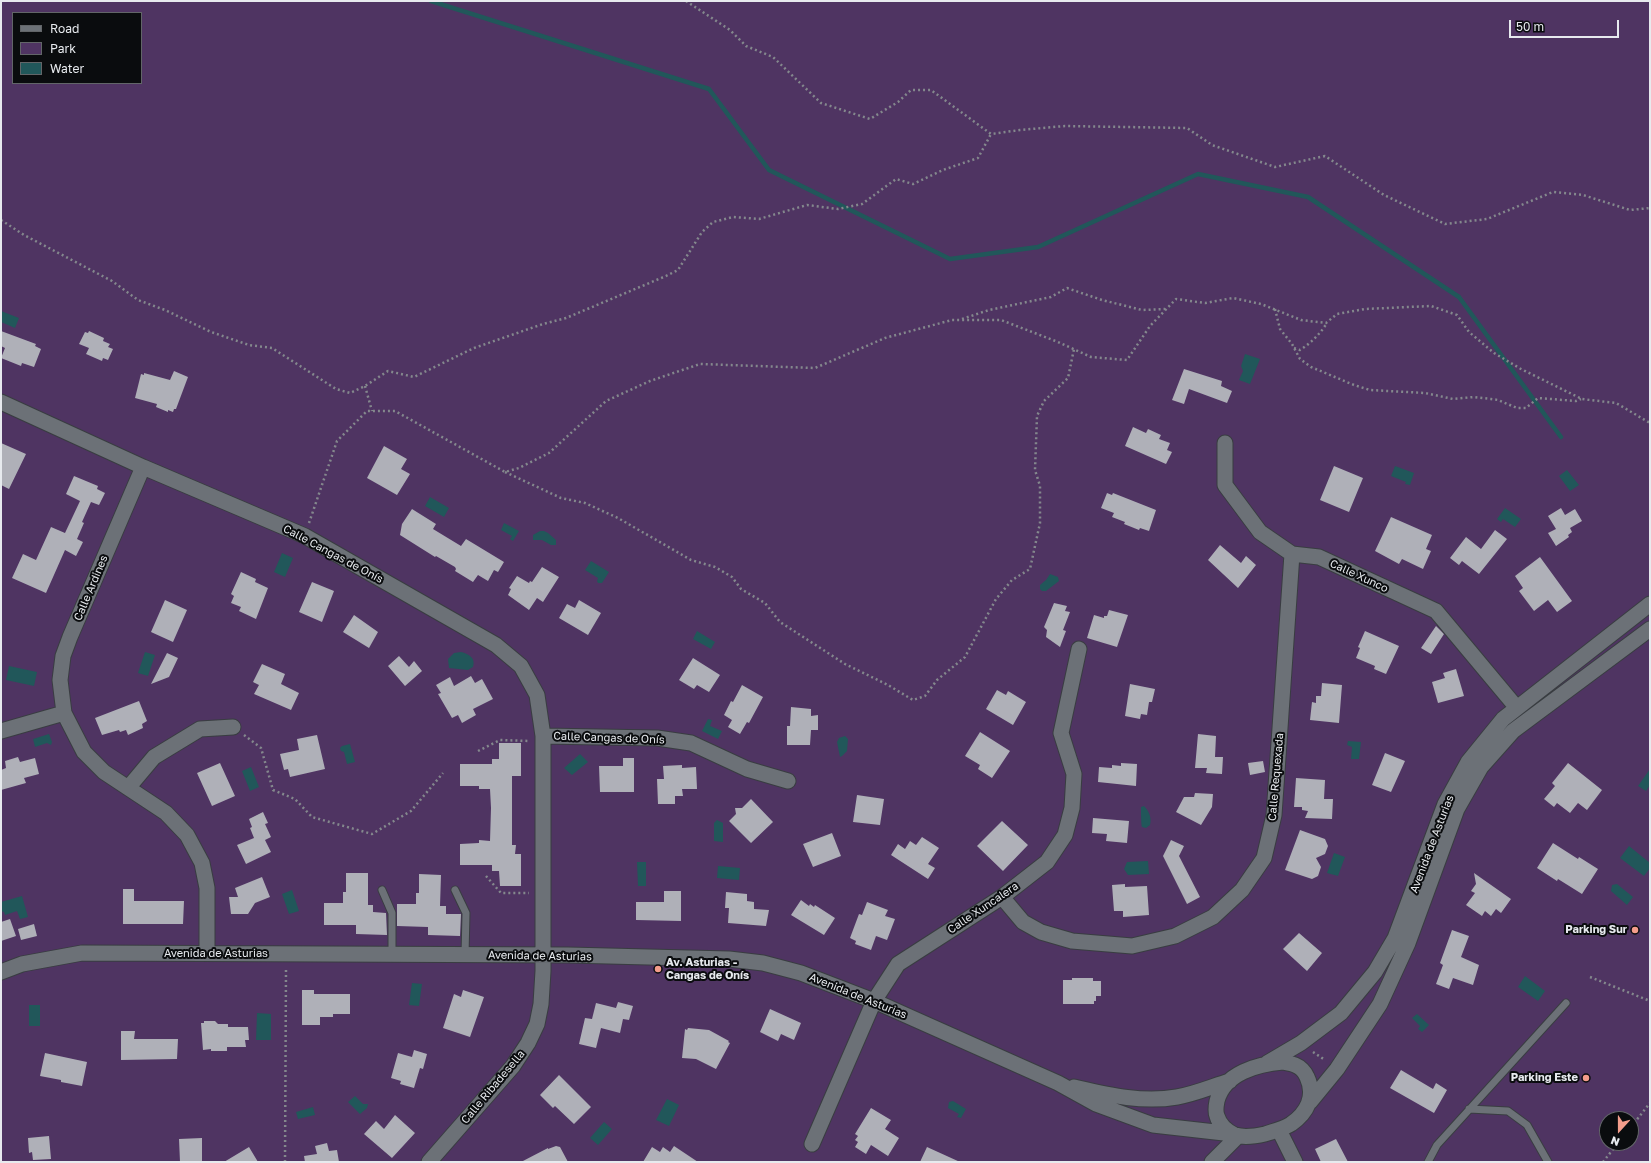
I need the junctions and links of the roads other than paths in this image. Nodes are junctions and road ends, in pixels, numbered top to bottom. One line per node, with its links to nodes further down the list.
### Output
1 (1, 402): 3 (street, Calle Cangas de Onís)
2 (1225, 443): 4 (street, Calle Xunco)
3 (143, 467): 9 (street, Calle Ardines); 12 (street, Calle Cangas de Onís)
4 (1292, 554): 8 (street, Calle Xunco); 17 (street, Calle Requexada)
5 (1650, 604): 8 (street, Avenida de Asturias)
6 (1650, 629): 28 (street, Avenida de Asturias)
7 (1079, 649): 17 (street, Calle Xuncalera)
8 (1517, 708): 25 (street, Avenida de Asturias)
9 (64, 713): 11 (street); 14 (street, Calle Ardines)
10 (234, 727): 14 (street)
11 (1, 731)
12 (543, 738): 13 (street, Calle Cangas de Onís); 21 (street, Calle Cangas de Onís)
13 (788, 780)
14 (128, 788): 18 (street, Calle Ardines)
15 (382, 890): 19 (lane)
16 (455, 890): 20 (lane)
17 (1002, 897): 23 (street, Calle Xuncalera)
18 (207, 953): 19 (street, Avenida de Asturias); 22 (street, Avenida de Asturias)
19 (392, 954): 20 (street, Avenida de Asturias)
20 (465, 955): 21 (street, Avenida de Asturias)
21 (543, 955): 23 (street, Avenida de Asturias); 33 (street, Calle Ribadesella)
22 (1, 972)
23 (874, 1001): 27 (street, Avenida de Asturias); 32 (street, Calle Xuncalera)
24 (1566, 1004): 29 (lane)
25 (1267, 1063): 26 (street); 28 (street)
26 (1230, 1081): 27 (street, Avenida de Asturias); 31 (street)
27 (1058, 1083): 31 (street, Avenida de Asturias)
28 (1310, 1102): 30 (street)
29 (1469, 1109): 36 (lane); 37 (lane)
30 (1279, 1130): 31 (street); 35 (street)
31 (1236, 1135): 34 (street)
32 (812, 1144)
33 (429, 1162)
34 (1212, 1162)
35 (1295, 1162)
36 (1428, 1162)
37 (1548, 1162)

